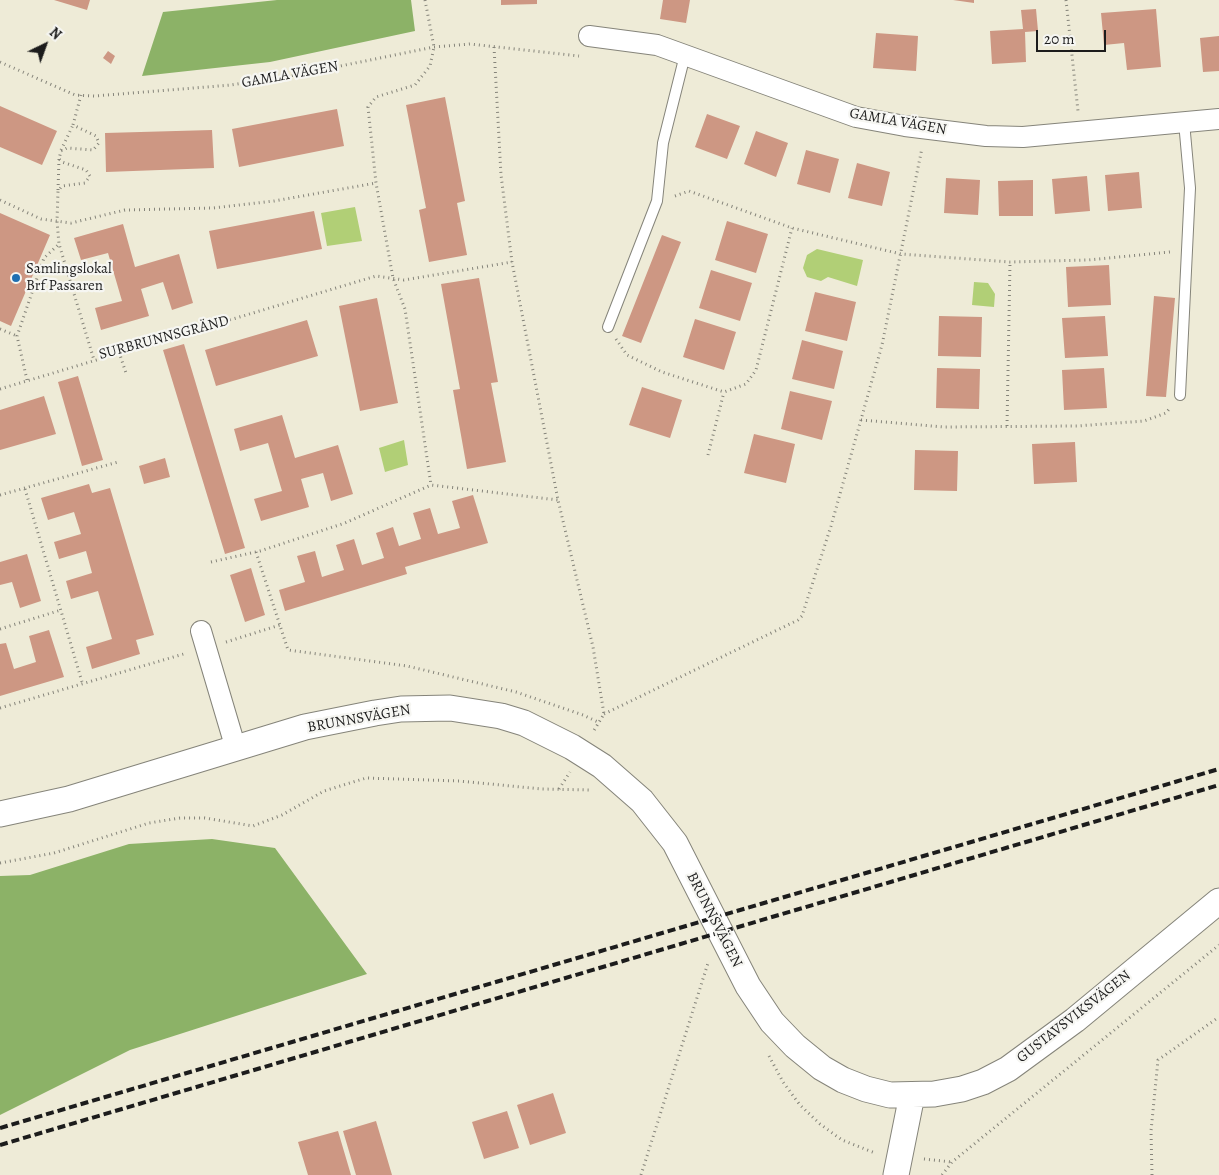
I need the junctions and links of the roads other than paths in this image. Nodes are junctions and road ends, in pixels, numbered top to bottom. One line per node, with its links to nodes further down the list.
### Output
1 (589, 36): 2 (street, GAMLA VÄGEN)
2 (685, 55): 4 (street, GAMLA VÄGEN); 5 (lane)
3 (1219, 120): 4 (street, GAMLA VÄGEN)
4 (1184, 122): 6 (lane)
5 (608, 327)
6 (1180, 395)
7 (204, 639): 8 (street)
8 (236, 749): 9 (street, BRUNNSVÄGEN); 11 (street, BRUNNSVÄGEN)
9 (0, 814)
10 (1219, 901): 11 (street, GUSTAVSVIKSVÄGEN)
11 (912, 1096): 12 (street)
12 (896, 1175)

